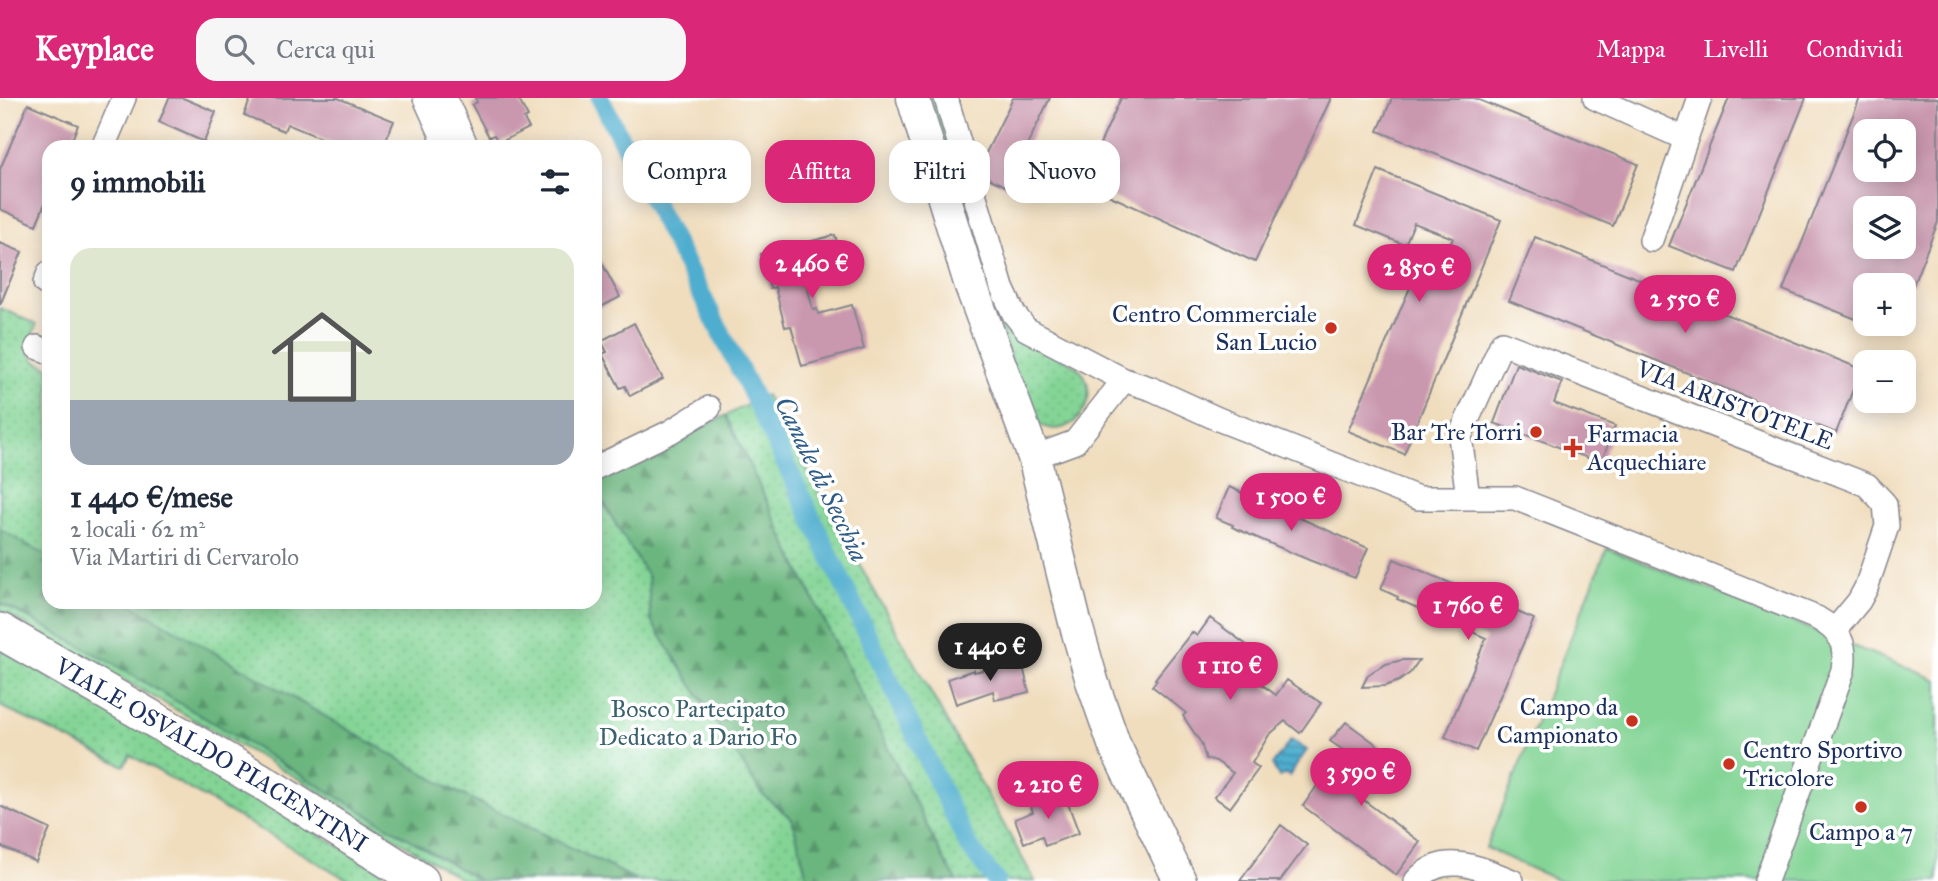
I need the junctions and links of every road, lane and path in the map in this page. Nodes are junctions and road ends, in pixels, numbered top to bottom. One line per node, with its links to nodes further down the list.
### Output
1 (124, 98): 9 (street)
2 (425, 98): 10 (street)
3 (445, 98): 11 (street)
4 (913, 98): 15 (main road)
5 (946, 98): 13 (street)
6 (1595, 98): 8 (street)
7 (1700, 98): 8 (street)
8 (1686, 139): 12 (street)
9 (106, 140)
10 (444, 140)
11 (464, 140)
12 (1651, 240)
13 (1124, 380): 15 (street); 17 (street)
14 (709, 408): 16 (street)
15 (1034, 457): 21 (main road)
16 (602, 465)
17 (1468, 498): 18 (street); 18 (street, VIA ARISTOTELE)
18 (1835, 630): 24 (street)
19 (0, 631): 20 (main road, VIALE OSVALDO PIACENTINI)
20 (421, 881)
21 (1180, 881)
22 (1416, 881): 23 (street)
23 (1512, 881)
24 (1766, 881)

